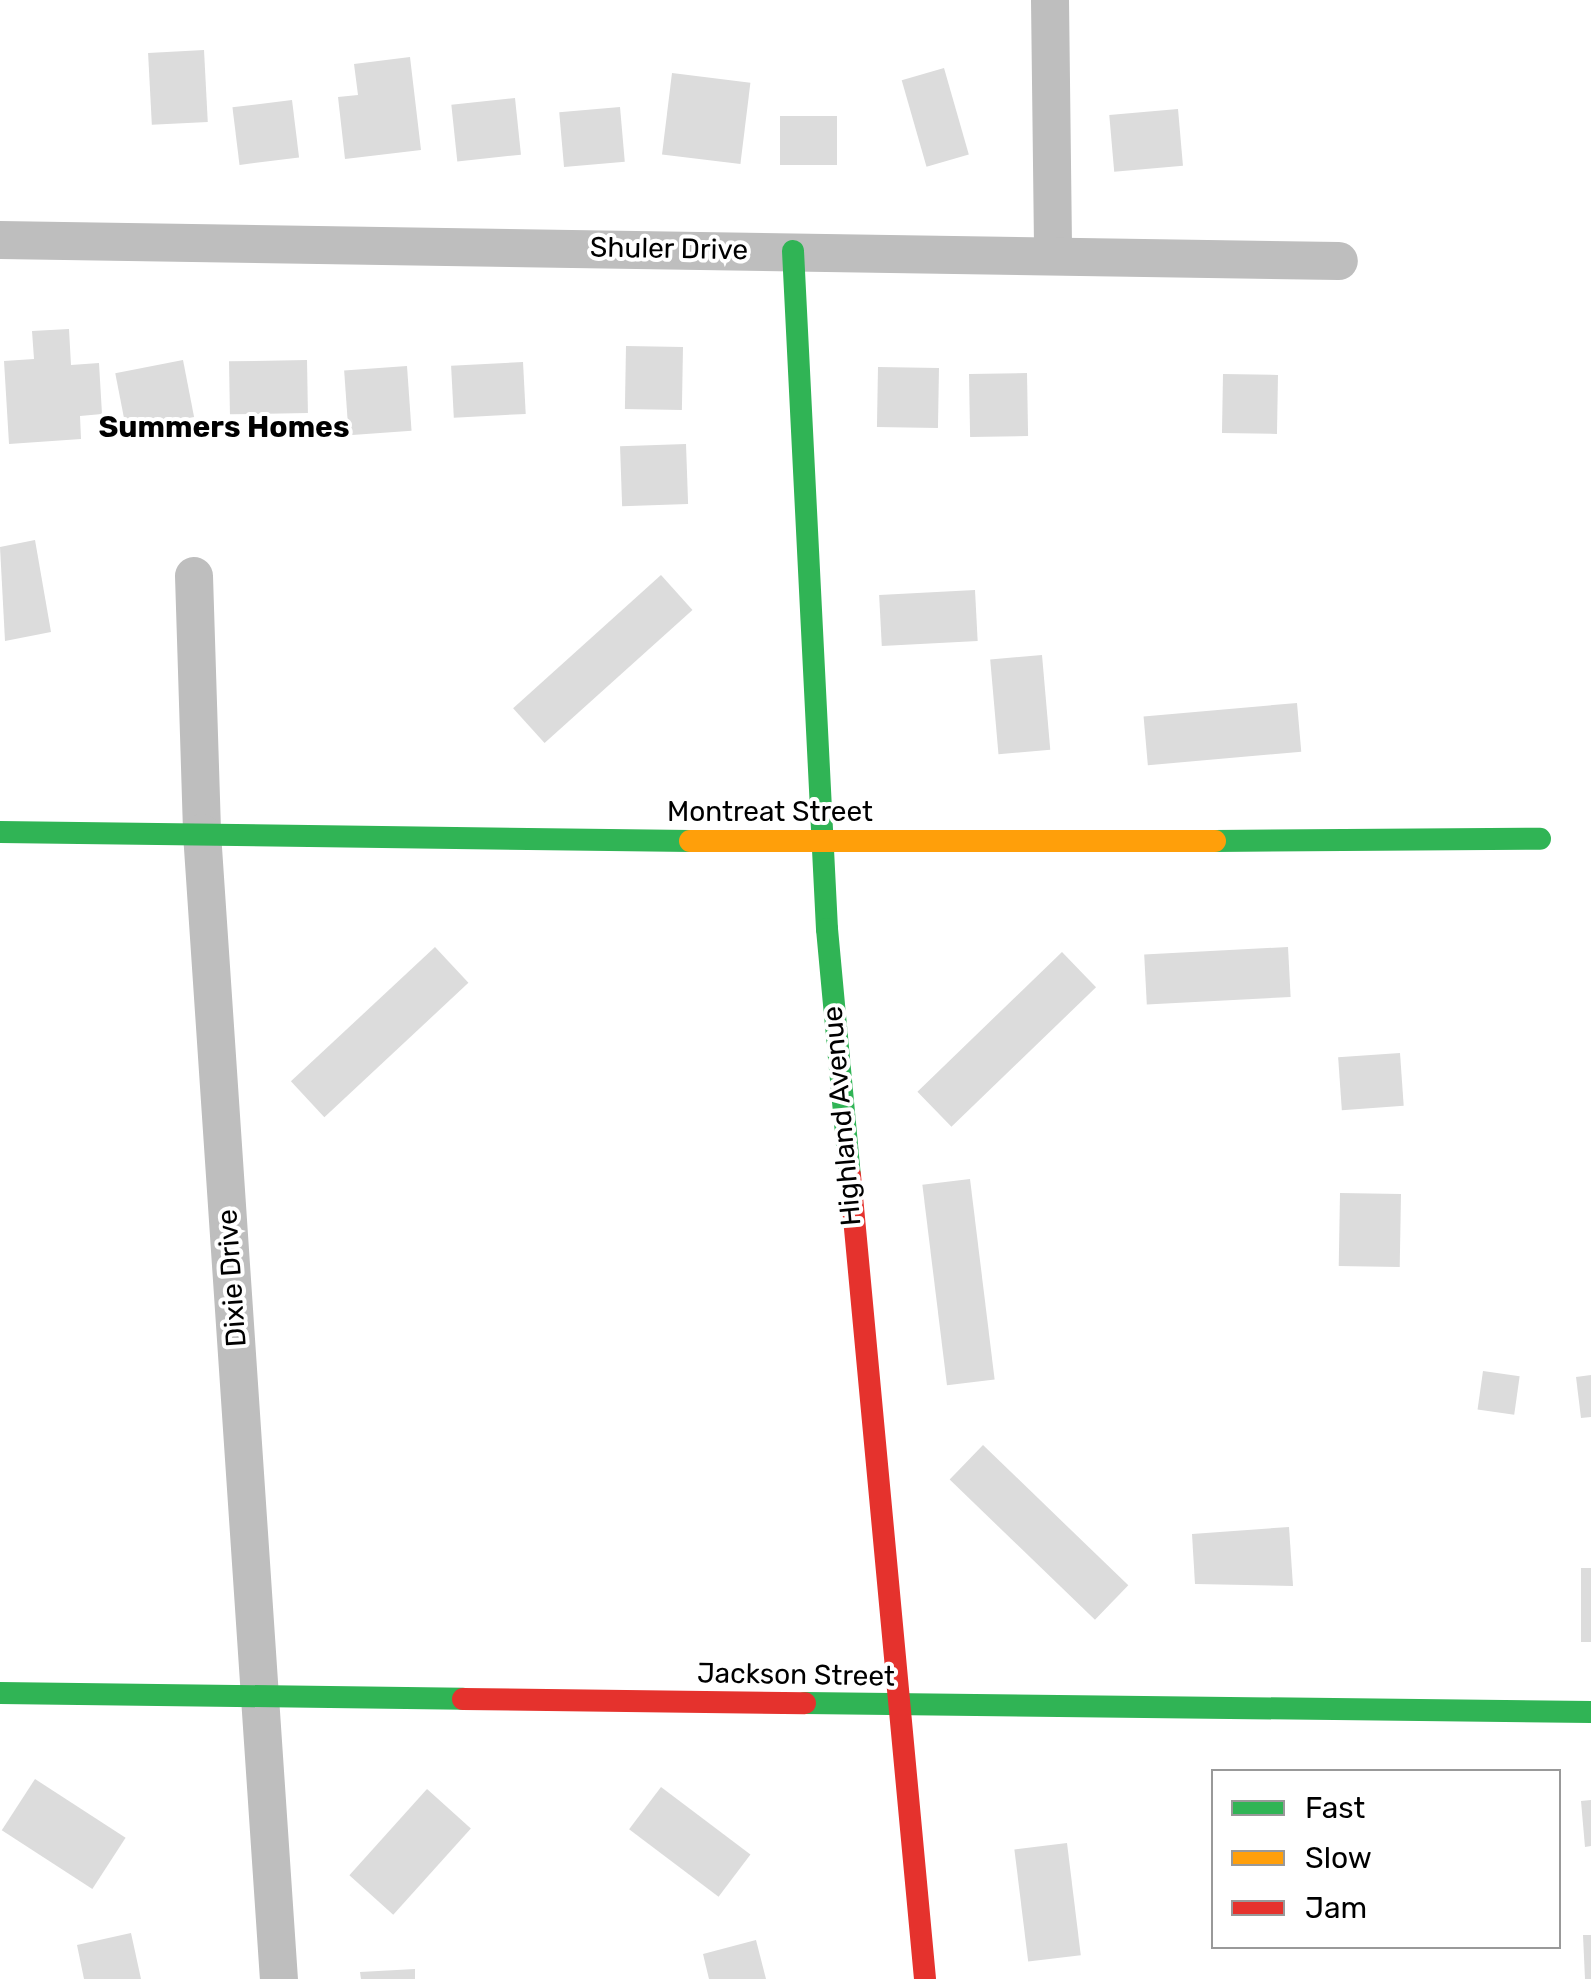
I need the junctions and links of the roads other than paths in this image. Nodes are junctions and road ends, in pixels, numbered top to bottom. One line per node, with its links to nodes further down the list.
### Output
1 (1050, 0): 4 (street)
2 (0, 240): 3 (street, Shuler Drive)
3 (793, 251): 4 (street, Shuler Drive); 10 (street, Highland Avenue)
4 (1053, 256): 5 (street, Shuler Drive)
5 (1338, 261)
6 (194, 576): 8 (street, Dixie Drive)
7 (0, 832): 8 (street, Montreat Street)
8 (202, 833): 10 (street, Montreat Street); 12 (street, Dixie Drive)
9 (1540, 839): 10 (street, Montreat Street)
10 (822, 842): 13 (street, Highland Avenue)
11 (0, 1693): 12 (street, Jackson Street)
12 (259, 1693): 13 (street, Jackson Street); 15 (street, Dixie Drive)
13 (894, 1706): 14 (street, Jackson Street); 16 (street, Highland Avenue)
14 (1591, 1712)
15 (279, 1979)
16 (924, 1979)

